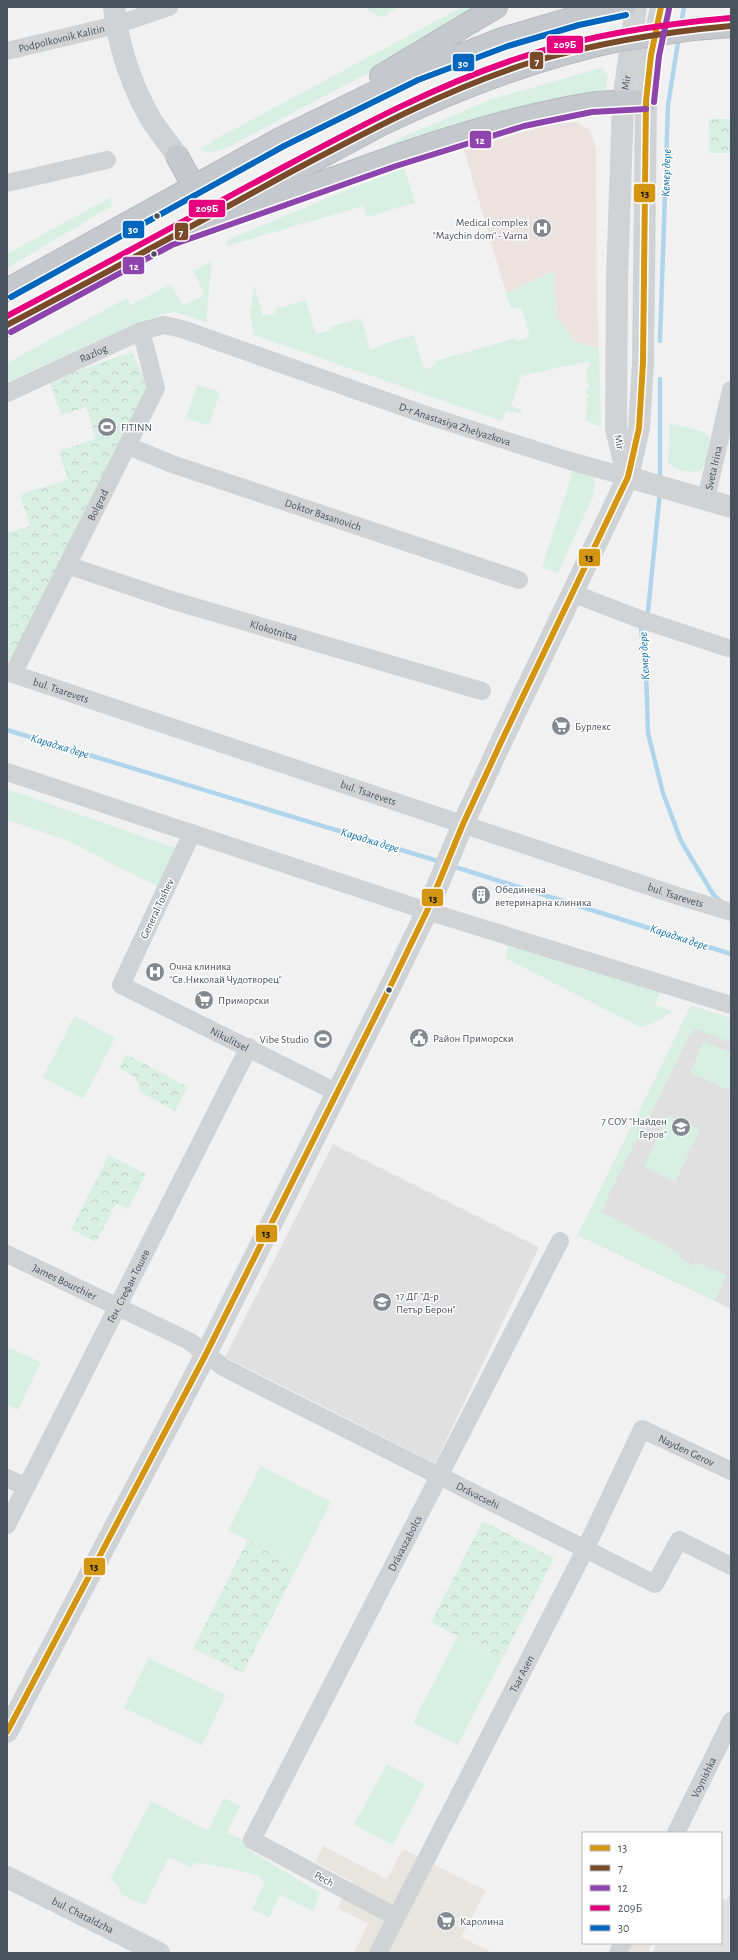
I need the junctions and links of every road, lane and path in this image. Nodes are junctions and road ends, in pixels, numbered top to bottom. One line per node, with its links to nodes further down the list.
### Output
1 (169, 7): 6 (street, Podpolkovnik Kalitin)
2 (496, 7): 11 (highway)
3 (624, 7): 11 (highway)
4 (636, 7): 10 (street, Mir)
5 (661, 7): 9 (street, Mir)
6 (115, 16): 8 (street, Podpolkovnik Kalitin); 12 (street)
7 (731, 26): 16 (highway, bridge)
8 (7, 51)
9 (646, 101): 10 (highway); 24 (street, Mir)
10 (623, 102): 16 (highway); 24 (street, Mir)
11 (280, 139): 15 (highway)
12 (177, 156): 15 (highway)
13 (107, 160): 14 (street)
14 (7, 183)
15 (194, 187): 17 (highway)
16 (169, 238): 18 (highway)
17 (7, 290)
18 (12, 324)
19 (182, 329): 20 (street, Razlog); 24 (street, D-r Anastasiya Zhelyazkova)
20 (141, 331): 22 (street, Razlog); 23 (street, Bolgrad)
21 (731, 390): 25 (street, Sveta Irina)
22 (7, 392)
23 (128, 446): 27 (street, Bolgrad); 28 (street, Doktor Basanovich)
24 (628, 477): 25 (street, D-r Anastasiya Zhelyazkova); 29 (street)
25 (706, 499): 26 (street, D-r Anastasiya Zhelyazkova)
26 (731, 507)
27 (67, 565): 31 (street, Bolgrad); 32 (street, Klokotnitsa)
28 (519, 580)
29 (572, 593): 30 (street); 34 (street)
30 (731, 649)
31 (10, 673): 34 (street, bul. Tsarevets)
32 (482, 691)
33 (7, 772): 35 (street)
34 (463, 824): 36 (street); 37 (street, bul. Tsarevets)
35 (192, 833): 36 (street); 38 (street, General Toshev)
36 (430, 904): 39 (street); 41 (street)
37 (731, 912)
38 (121, 985): 40 (street, Nikulitsel)
39 (731, 1005)
40 (249, 1047): 41 (street, Nikulitsel); 44 (street, Ген. Стефан Тошев)
41 (338, 1093): 45 (street)
42 (560, 1241): 48 (street, Drávaszabolcs)
43 (7, 1254): 44 (street, James Bourchier)
44 (117, 1307): 45 (street, James Bourchier); 50 (street, Ген. Стефан Тошев)
45 (206, 1354): 48 (street, Drávacsehi); 55 (street)
46 (642, 1429): 47 (street, Nayden Gerov); 52 (street, Tsar Asen)
47 (731, 1471)
48 (439, 1477): 52 (street, Drávacsehi); 57 (street, Drávaszabolcs)
49 (7, 1478): 50 (street)
50 (26, 1487): 51 (street, Ген. Стефан Тошев)
51 (7, 1525)
52 (585, 1550): 53 (street, Drávacsehi); 59 (street, Tsar Asen)
53 (731, 1566)
54 (731, 1721): 56 (street, Voynishka)
55 (7, 1732)
56 (676, 1832)
57 (252, 1840): 59 (street, Pech)
58 (7, 1877): 61 (street, bul. Chataldzha)
59 (396, 1917): 63 (street, Tsar Asen)
60 (622, 1944): 64 (street)
61 (131, 1946): 62 (street, bul. Chataldzha)
62 (159, 1953)
63 (378, 1953)
64 (618, 1953)

